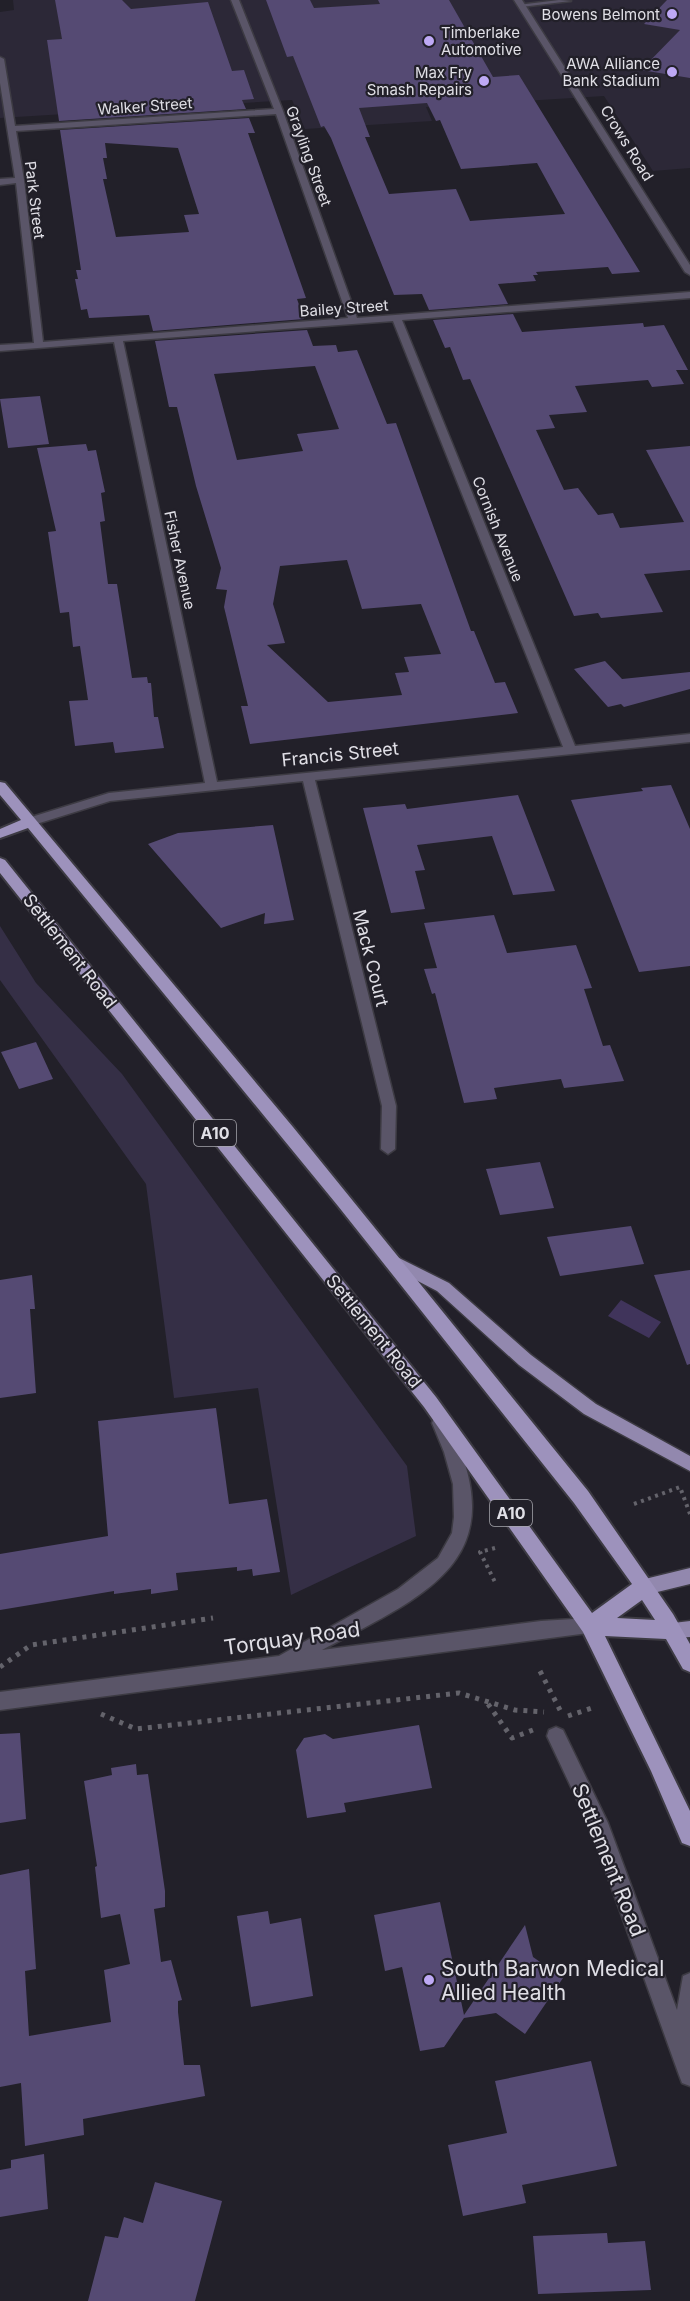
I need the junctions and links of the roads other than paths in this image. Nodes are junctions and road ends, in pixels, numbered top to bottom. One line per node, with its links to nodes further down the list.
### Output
1 (235, 0): 6 (street, Grayling Street)
2 (520, 2): 3 (lane); 10 (street, Crows Road)
3 (568, 2)
4 (0, 59): 5 (street, Park Street)
5 (4, 94): 7 (street, Park Street)
6 (279, 111): 7 (street, Walker Street); 13 (street, Grayling Street)
7 (12, 129): 8 (street, Park Street)
8 (20, 180): 9 (street); 15 (street, Park Street)
9 (0, 182)
10 (690, 272)
11 (690, 295): 12 (street, Bailey Street)
12 (397, 319): 13 (street, Bailey Street); 18 (street, Cornish Avenue)
13 (354, 322): 14 (street, Bailey Street)
14 (118, 340): 15 (street, Bailey Street); 21 (street, Fisher Avenue)
15 (39, 345): 16 (street, Bailey Street)
16 (0, 348)
17 (690, 738): 18 (street, Francis Street)
18 (570, 750): 19 (street, Francis Street)
19 (308, 777): 21 (street, Francis Street); 25 (street, Mack Court)
20 (0, 786): 22 (highway)
21 (212, 787): 22 (street, Francis Street)
22 (30, 822): 23 (highway, Francis Street); 26 (highway)
23 (0, 834)
24 (0, 863): 27 (highway, Settlement Road / A10)
25 (388, 1149)
26 (393, 1261): 28 (main road); 30 (highway)
27 (430, 1402): 31 (highway, Settlement Road / A10); 33 (street)
28 (690, 1464)
29 (690, 1576): 30 (main road)
30 (645, 1587): 31 (highway); 32 (highway)
31 (590, 1626): 32 (highway, Torquay Road); 33 (street, Torquay Road); 37 (highway, Settlement Road / A10)
32 (681, 1629): 34 (highway)
33 (279, 1663): 35 (street, Torquay Road)
34 (690, 1664)
35 (0, 1701)
36 (560, 1722): 39 (street, Settlement Road)
37 (690, 1836)
38 (690, 1983): 39 (street, Settlement Road)
39 (682, 2054): 40 (street, Settlement Road)
40 (690, 2075)

